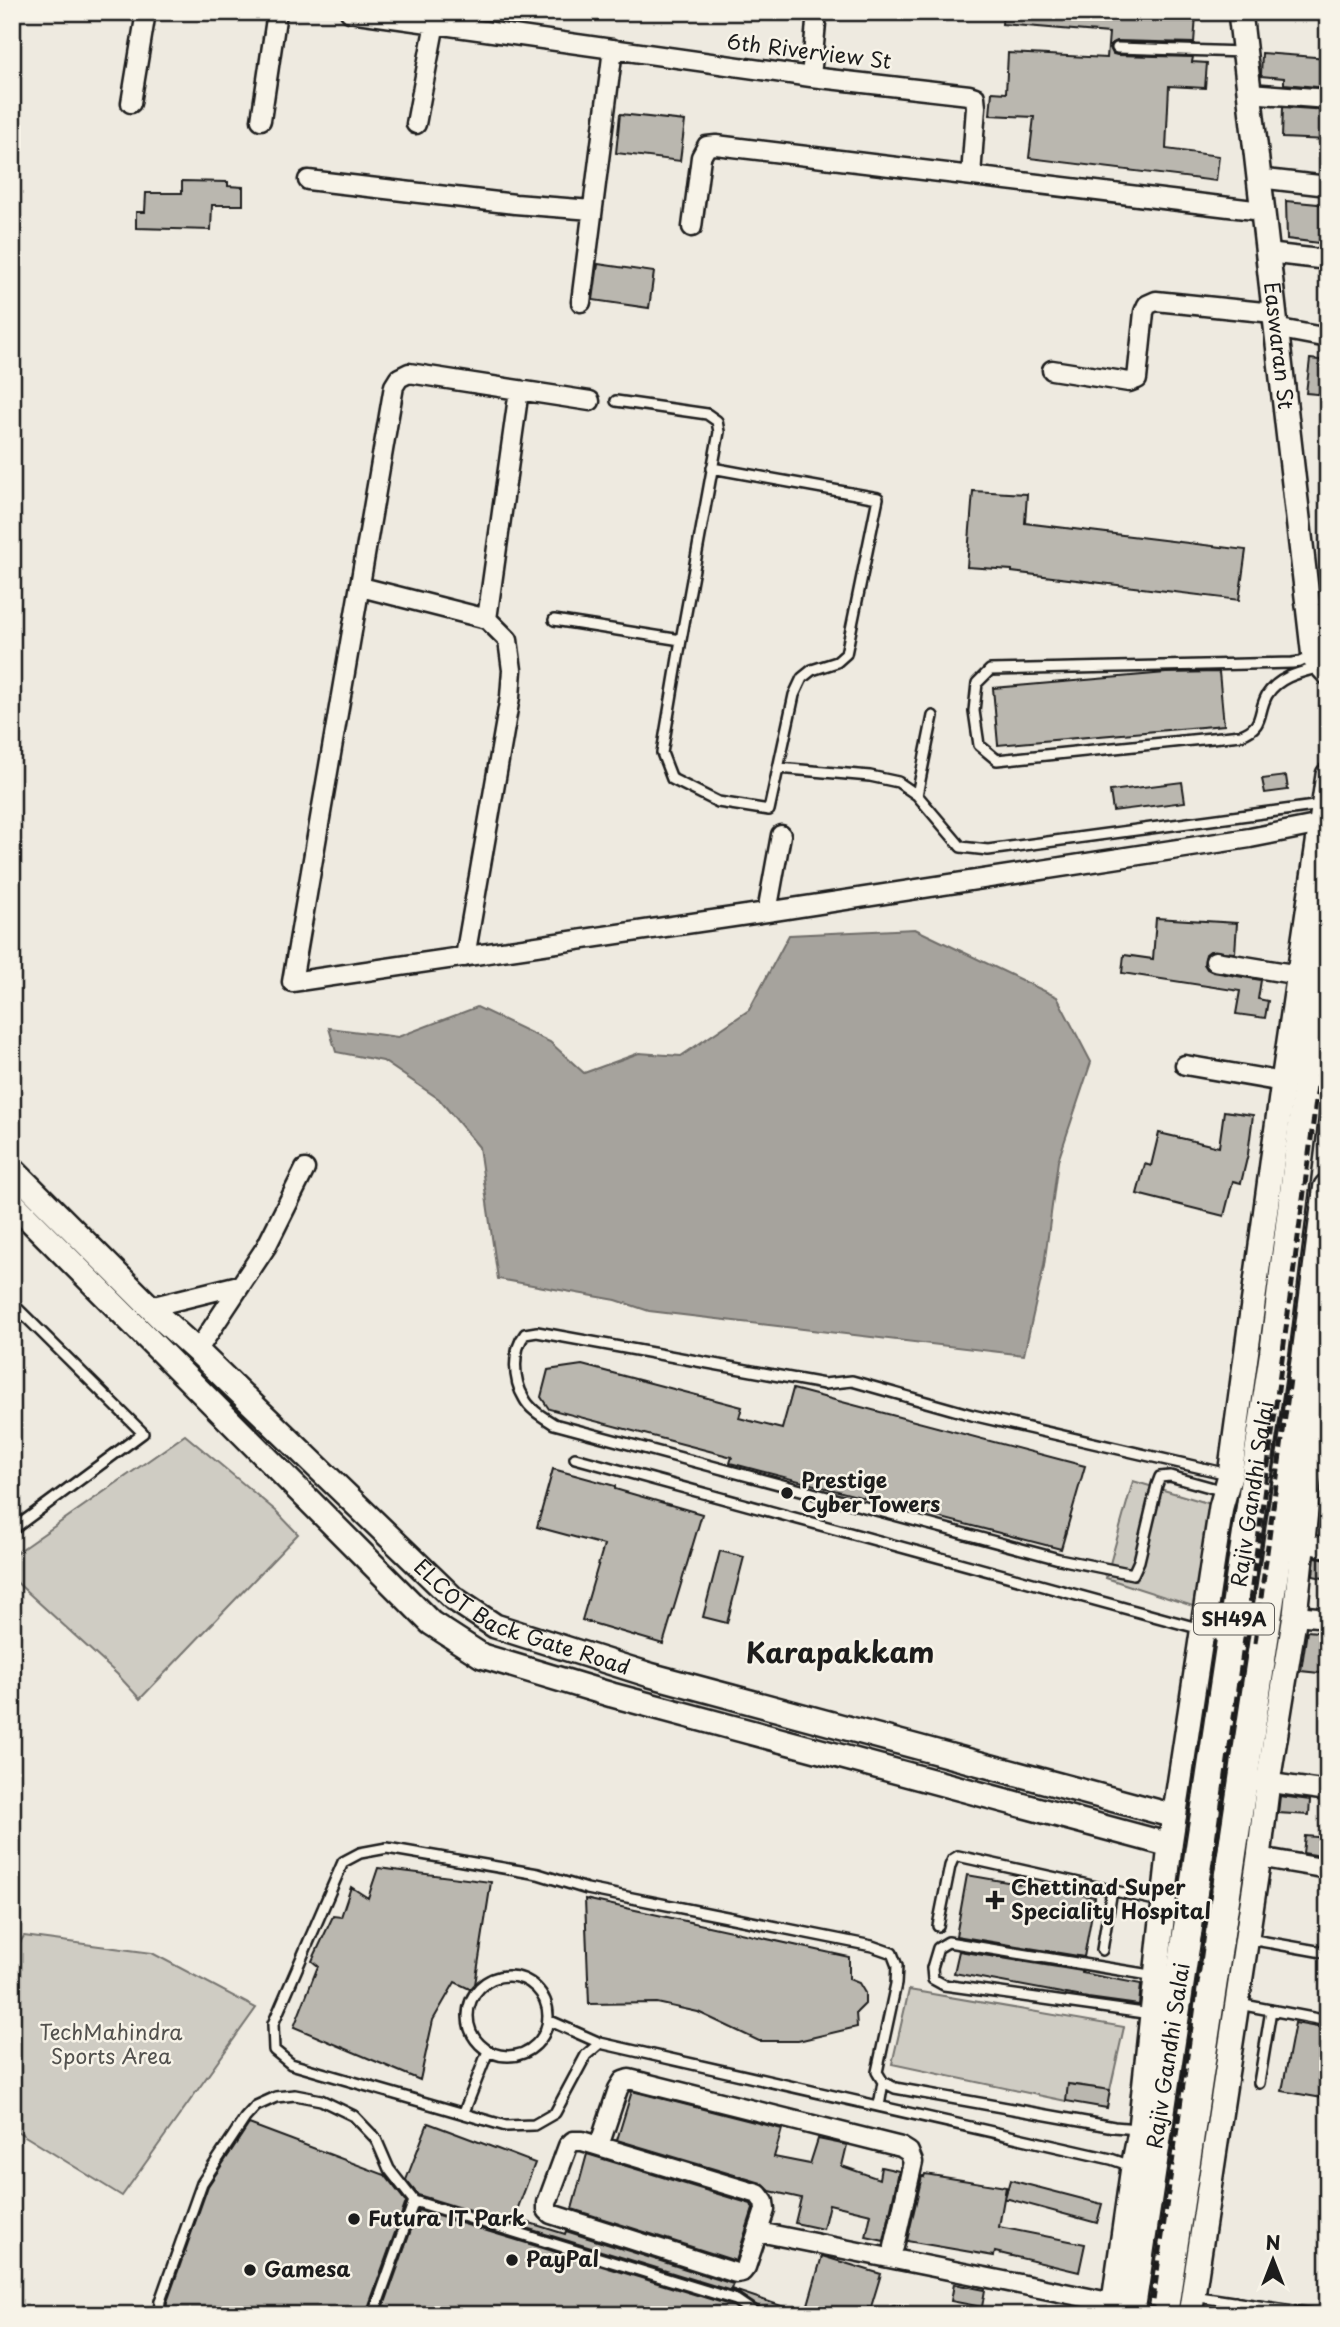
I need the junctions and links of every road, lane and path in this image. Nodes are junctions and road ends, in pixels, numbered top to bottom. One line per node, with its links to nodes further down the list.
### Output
1 (146, 12): 13 (street)
2 (277, 12): 14 (street)
3 (351, 12): 6 (street, 6th Riverview St)
4 (817, 12): 10 (street)
5 (1240, 12): 9 (street, Easwaran St)
6 (435, 19): 8 (street, 6th Riverview St); 15 (street)
7 (1117, 48): 9 (lane)
8 (613, 49): 10 (street, 6th Riverview St); 20 (street)
9 (1244, 52): 11 (street, Easwaran St)
10 (811, 77): 16 (street, 6th Riverview St)
11 (1249, 93): 12 (street); 17 (street, Easwaran St)
12 (1328, 99)
13 (131, 103)
14 (261, 120)
15 (416, 124)
16 (971, 176): 21 (street); 22 (street)
17 (1258, 178): 19 (street); 21 (street, Easwaran St)
18 (308, 180): 20 (street)
19 (1328, 186)
20 (592, 210): 25 (street)
21 (1262, 211): 23 (street, Easwaran St)
22 (692, 227)
23 (1267, 253): 24 (street); 26 (street, Easwaran St)
24 (1328, 260)
25 (581, 302)
26 (1274, 320): 27 (street); 28 (street); 37 (street, Easwaran St)
27 (1328, 338)
28 (1052, 370)
29 (519, 390): 30 (street); 33 (street); 34 (street)
30 (590, 401)
31 (616, 401): 32 (lane)
32 (712, 468): 36 (lane); 39 (lane)
33 (361, 587): 34 (street); 46 (street)
34 (487, 619): 46 (street)
35 (554, 620): 36 (lane)
36 (681, 640): 39 (lane)
37 (1321, 665): 37 (lane)
38 (933, 716): 41 (lane)
39 (778, 768): 41 (lane)
40 (1328, 775): 42 (street)
41 (917, 795): 42 (lane)
42 (1322, 815): 44 (street); 48 (street)
43 (782, 835): 44 (street)
44 (767, 912): 46 (street)
45 (1328, 921): 58 (main road, Rajiv Gandhi Salai / SH49A)
46 (465, 957)
47 (1215, 961): 48 (street)
48 (1299, 975): 50 (street)
49 (1185, 1065): 50 (street)
50 (1283, 1082): 58 (street)
51 (12, 1169): 57 (street, ELCOT Back Gate Road)
52 (305, 1169): 55 (street)
53 (1328, 1188): 60 (main road, Rajiv Gandhi Salai / SH49A)
54 (12, 1202): 65 (street, ELCOT Back Gate Road)
55 (239, 1285): 57 (street); 59 (street)
56 (12, 1303): 66 (lane)
57 (150, 1307): 59 (street, ELCOT Back Gate Road)
58 (1265, 1315): 63 (street); 72 (main road, Rajiv Gandhi Salai / SH49A)
59 (197, 1350): 64 (street, ELCOT Back Gate Road)
60 (1322, 1363): 61 (street); 73 (main road, Rajiv Gandhi Salai / SH49A)
61 (1320, 1456): 67 (street)
62 (575, 1458): 71 (lane)
63 (1228, 1483): 63 (lane); 71 (street)
64 (337, 1485): 65 (street); 75 (street, ELCOT Back Gate Road)
65 (314, 1504): 76 (street, ELCOT Back Gate Road)
66 (12, 1530)
67 (1303, 1543): 68 (street); 69 (street)
68 (1328, 1548)
69 (1296, 1615): 70 (street); 73 (street)
70 (1328, 1618)
71 (1201, 1629): 72 (lane); 75 (street)
72 (1231, 1640): 85 (main road, Rajiv Gandhi Salai / SH49A)
73 (1256, 1781): 74 (street); 77 (street); 85 (main road, Rajiv Gandhi Salai / SH49A)
74 (1328, 1791)
75 (1174, 1816): 76 (street)
76 (1170, 1844): 80 (street)
77 (1259, 1857): 78 (street); 82 (street)
78 (1328, 1869)
79 (1112, 1890): 80 (lane); 81 (lane); 83 (lane)
80 (1164, 1902): 85 (street)
81 (938, 1926)
82 (1247, 1939): 84 (lane); 86 (street)
83 (1102, 1950)
84 (1328, 1953)
85 (1189, 1980): 88 (main road, Rajiv Gandhi Salai / SH49A); 88 (street); 88 (lane)
86 (1238, 2003): 87 (lane); 104 (street)
87 (1271, 2010): 90 (lane); 94 (lane)
88 (1183, 2017): 97 (street); 105 (main road, Rajiv Gandhi Salai / SH49A); 112 (main road, Rajiv Gandhi Salai / SH49A)
89 (548, 2020): 91 (lane); 92 (lane); 92 (lane)
90 (1328, 2021)
91 (600, 2043): 95 (lane); 96 (lane)
92 (488, 2051): 96 (lane)
93 (883, 2082): 95 (lane); 96 (lane); 97 (lane)
94 (1259, 2083)
95 (879, 2106): 99 (lane)
96 (464, 2112)
97 (1140, 2130): 99 (street)
98 (599, 2146): 101 (street); 101 (street); 102 (street)
99 (1133, 2167): 105 (street)
100 (414, 2201): 107 (lane); 108 (lane); 110 (lane)
101 (761, 2226): 102 (street); 105 (street)
102 (894, 2248): 105 (street)
103 (1234, 2302): 104 (lane); 113 (lane); 114 (lane)
104 (1192, 2305)
105 (1118, 2306)
106 (896, 2311): 111 (lane)
107 (374, 2312): 109 (lane)
108 (159, 2315)
109 (389, 2315)
110 (758, 2315)
111 (910, 2315)
112 (1163, 2315)
113 (1233, 2315)
114 (1319, 2315)

